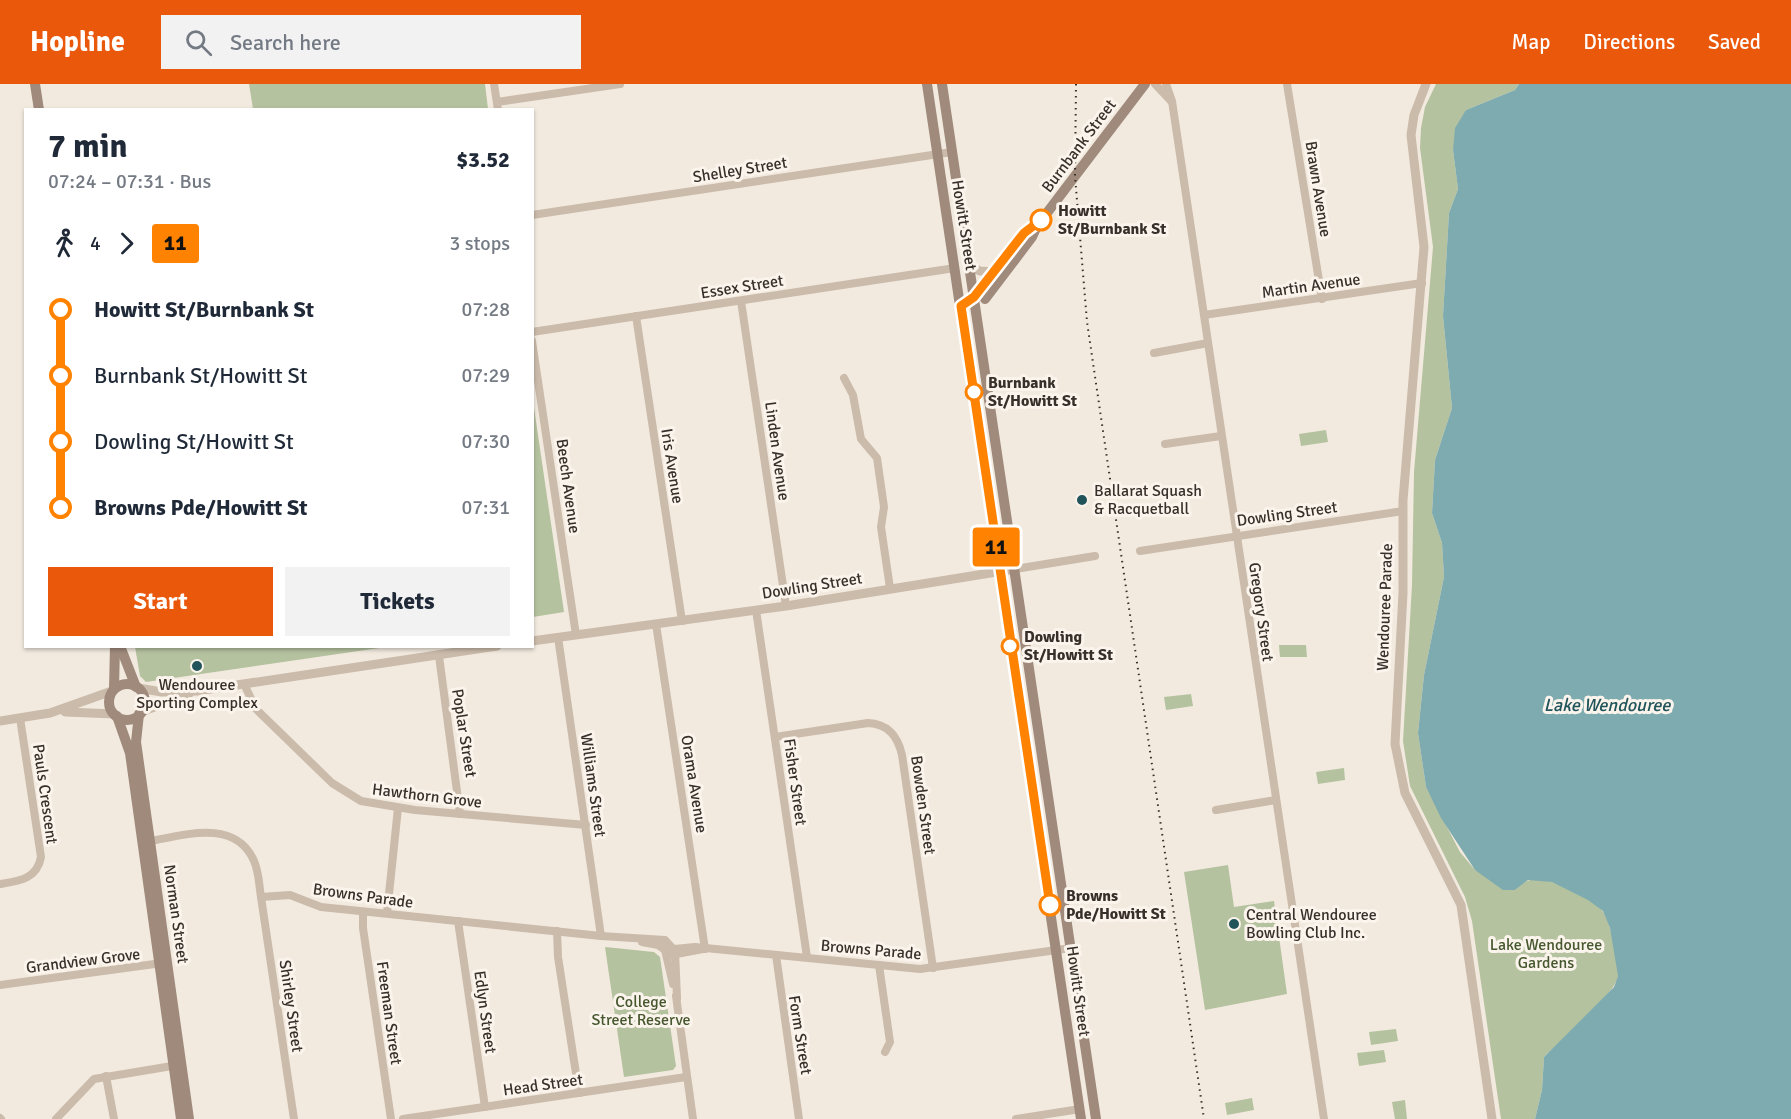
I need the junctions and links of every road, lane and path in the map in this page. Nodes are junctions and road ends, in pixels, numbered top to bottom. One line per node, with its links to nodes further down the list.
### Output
1 (35, 84): 12 (main road)
2 (494, 84): 11 (street)
3 (620, 84): 11 (street)
4 (927, 84): 15 (main road, Howitt Street)
5 (942, 84): 14 (main road, Howitt Street)
6 (1145, 84): 17 (main road, Burnbank Street)
7 (1155, 84): 13 (street, Gregory Street)
8 (1166, 84): 13 (street, Gregory Street)
9 (1287, 84): 23 (street, Brawn Avenue)
10 (1426, 84): 21 (street, Wendouree Parade)
11 (497, 106)
12 (39, 108)
13 (1173, 108): 27 (street, Gregory Street)
14 (952, 152): 15 (street, Shelley Street); 18 (main road, Howitt Street)
15 (938, 154): 16 (street, Shelley Street); 19 (main road, Howitt Street)
16 (534, 215)
17 (1037, 226): 20 (main road, Burnbank Street); 22 (main road, Burnbank Street)
18 (968, 265): 20 (street); 22 (main road, Howitt Street)
19 (955, 268): 24 (street, Essex Street); 25 (main road, Howitt Street)
20 (994, 272): 22 (main road, Burnbank Street)
21 (1422, 283): 23 (street, Martin Avenue); 38 (street, Wendouree Parade)
22 (979, 298): 25 (main road, Burnbank Street); 26 (main road, Howitt Street)
23 (1322, 299): 27 (street, Martin Avenue)
24 (741, 301): 28 (street, Essex Street); 45 (street, Linden Avenue)
25 (961, 306): 26 (street); 35 (main road, Howitt Street)
26 (976, 311): 34 (main road, Howitt Street)
27 (1204, 315): 30 (street, Gregory Street)
28 (636, 316): 29 (street, Essex Street); 47 (street, Iris Avenue)
29 (534, 332)
30 (1208, 344): 31 (street); 36 (street, Gregory Street)
31 (1155, 353)
32 (534, 354): 49 (street, Beech Avenue)
33 (844, 378): 44 (street)
34 (989, 401): 35 (main road); 42 (main road, Howitt Street)
35 (975, 403): 43 (main road, Howitt Street)
36 (1221, 436): 37 (street); 39 (street, Gregory Street)
37 (1165, 444)
38 (1403, 512): 39 (street, Dowling Street); 108 (street, Wendouree Parade)
39 (1237, 536): 40 (street, Dowling Street); 66 (street, Gregory Street)
40 (1140, 550)
41 (1095, 556): 42 (street, Dowling Street)
42 (1015, 569): 43 (street, Dowling Street); 79 (main road, Howitt Street)
43 (999, 572): 44 (street, Dowling Street); 81 (main road, Howitt Street)
44 (890, 588): 45 (street, Dowling Street)
45 (786, 606): 46 (street, Dowling Street)
46 (756, 610): 47 (street, Dowling Street); 65 (street, Fisher Street)
47 (682, 621): 48 (street, Dowling Street)
48 (656, 624): 49 (street, Dowling Street); 80 (street, Orama Avenue)
49 (576, 634): 50 (street, Dowling Street)
50 (558, 637): 51 (street, Dowling Street); 70 (street, Williams Street)
51 (534, 641)
52 (115, 648): 58 (main road, Norman Street)
53 (121, 648): 57 (main road, Norman Street)
54 (485, 648): 55 (street)
55 (439, 656): 56 (street); 69 (street, Poplar Street)
56 (244, 684): 59 (street); 67 (street, Hawthorn Grove)
57 (137, 687): 58 (main road); 59 (street); 61 (main road, Norman Street)
58 (113, 690): 60 (street); 62 (main road, Norman Street)
59 (197, 691): 61 (street)
60 (50, 713): 62 (street); 63 (street)
61 (140, 713): 62 (main road); 71 (main road, Norman Street)
62 (116, 715): 71 (main road, Norman Street)
63 (20, 718): 64 (street); 72 (street, Pauls Crescent)
64 (0, 721)
65 (775, 737): 84 (street, Fisher Street); 87 (street, Bowden Street)
66 (1276, 800): 68 (street); 107 (street, Gregory Street)
67 (398, 808): 69 (street, Hawthorn Grove); 75 (street)
68 (1216, 810)
69 (460, 814): 70 (street, Hawthorn Grove)
70 (586, 825): 78 (street, Williams Street)
71 (146, 842): 73 (street); 85 (main road, Norman Street)
72 (0, 884)
73 (261, 897): 74 (street, Browns Parade); 100 (street, Shirley Street)
74 (363, 912): 75 (street, Browns Parade); 101 (street, Freeman Street)
75 (387, 914): 76 (street, Browns Parade)
76 (458, 921): 77 (street, Browns Parade); 94 (street, Edlyn Street)
77 (557, 931): 78 (street, Browns Parade); 93 (street)
78 (601, 936): 82 (street, Browns Parade)
79 (1071, 948): 81 (street, Browns Parade); 106 (main road, Howitt Street)
80 (705, 949): 82 (street, Browns Parade); 83 (street, Browns Parade)
81 (1057, 950): 87 (street, Browns Parade); 95 (main road, Howitt Street)
82 (672, 953): 92 (street)
83 (776, 955): 84 (street, Browns Parade); 104 (street, Form Street)
84 (807, 957): 86 (street, Browns Parade)
85 (163, 963): 88 (street, Grandview Grove); 90 (main road, Norman Street)
86 (879, 965): 87 (street, Browns Parade); 89 (street)
87 (933, 968)
88 (0, 985)
89 (885, 1052)
90 (178, 1065): 91 (street); 98 (main road, Norman Street); 99 (main road, Norman Street)
91 (106, 1076): 96 (street); 97 (street)
92 (686, 1077): 93 (street, Head Street); 103 (street)
93 (579, 1093): 94 (street, Head Street)
94 (485, 1107): 102 (street, Head Street)
95 (1080, 1114): 105 (street)
96 (56, 1119)
97 (114, 1119)
98 (181, 1119)
99 (189, 1119)
100 (294, 1119)
101 (391, 1119)
102 (404, 1119)
103 (693, 1119)
104 (799, 1119)
105 (1016, 1119)
106 (1096, 1119)
107 (1324, 1119)
108 (1492, 1119)

